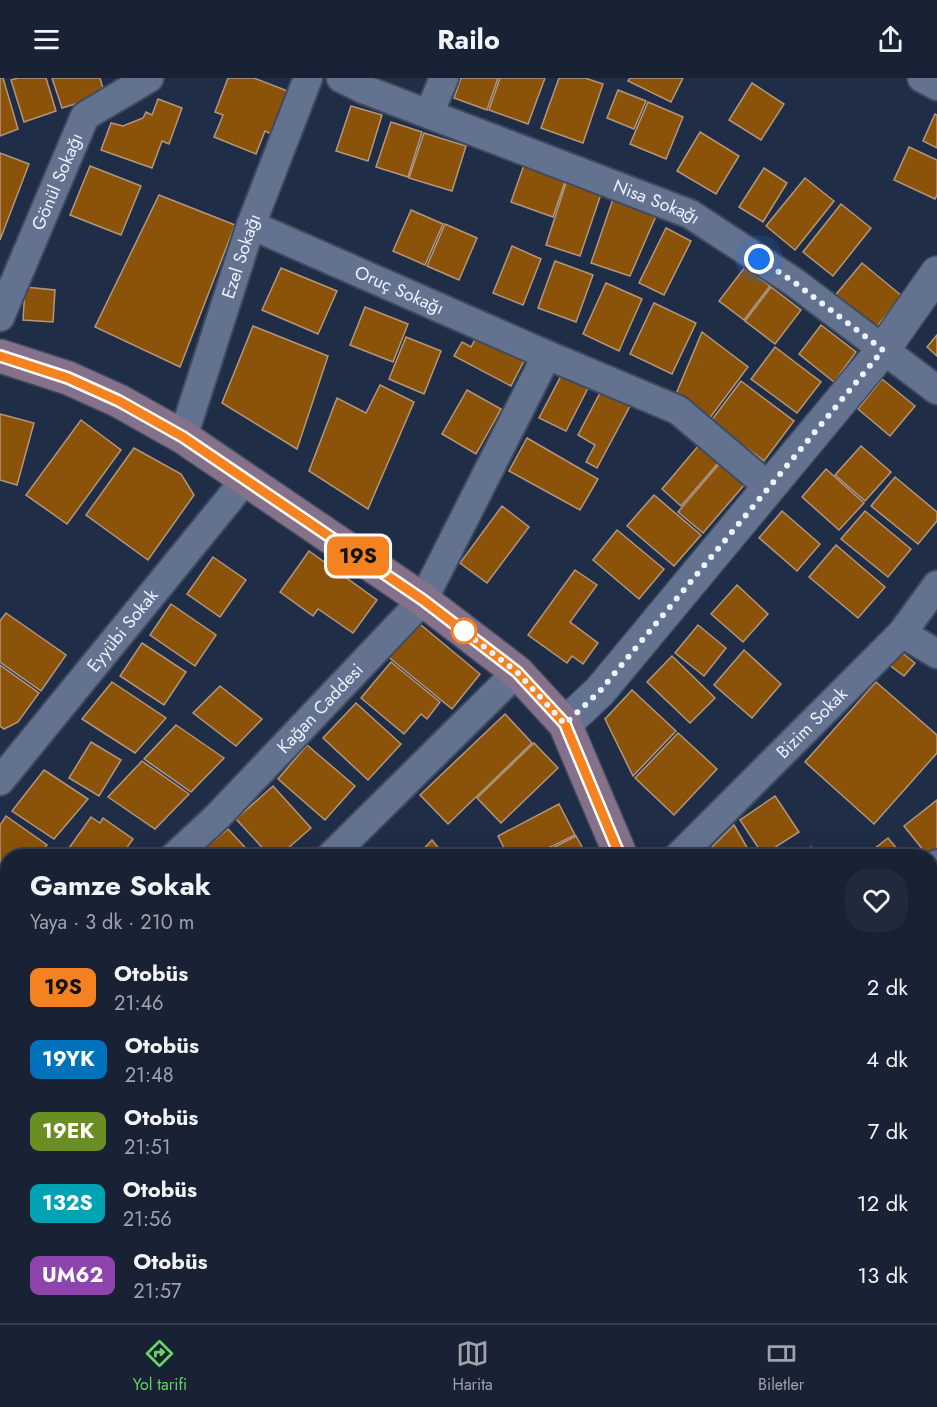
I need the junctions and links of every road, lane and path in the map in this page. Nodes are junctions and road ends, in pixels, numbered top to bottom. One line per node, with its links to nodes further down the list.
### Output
1 (149, 78): 10 (street, Gönül Sokağı)
2 (308, 78): 8 (street, Ezel Sokağı)
3 (341, 78): 7 (street, Nisa Sokağı)
4 (444, 78): 7 (street)
5 (922, 78): 6 (street)
6 (937, 86)
7 (429, 114): 11 (street, Nisa Sokağı)
8 (251, 225): 12 (street, Oruç Sokağı); 15 (street, Ezel Sokağı)
9 (937, 273): 11 (street)
10 (0, 317)
11 (883, 350): 14 (street, Nisa Sokağı); 17 (street)
12 (547, 355): 17 (street, Oruç Sokağı); 19 (street)
13 (0, 356): 15 (main road)
14 (937, 390)
15 (183, 437): 16 (main road)
16 (245, 480): 19 (main road); 24 (street, Eyyübi Sokak)
17 (770, 487): 23 (street)
18 (937, 585): 20 (street, Bizim Sokak)
19 (423, 600): 22 (main road); 25 (street, Kağan Caddesi)
20 (902, 633): 21 (street); 28 (street, Bizim Sokak)
21 (937, 654)
22 (517, 672): 23 (main road); 26 (street)
23 (565, 724): 27 (main road)
24 (4, 772)
25 (183, 849)
26 (338, 849)
27 (618, 849)
28 (686, 849)

